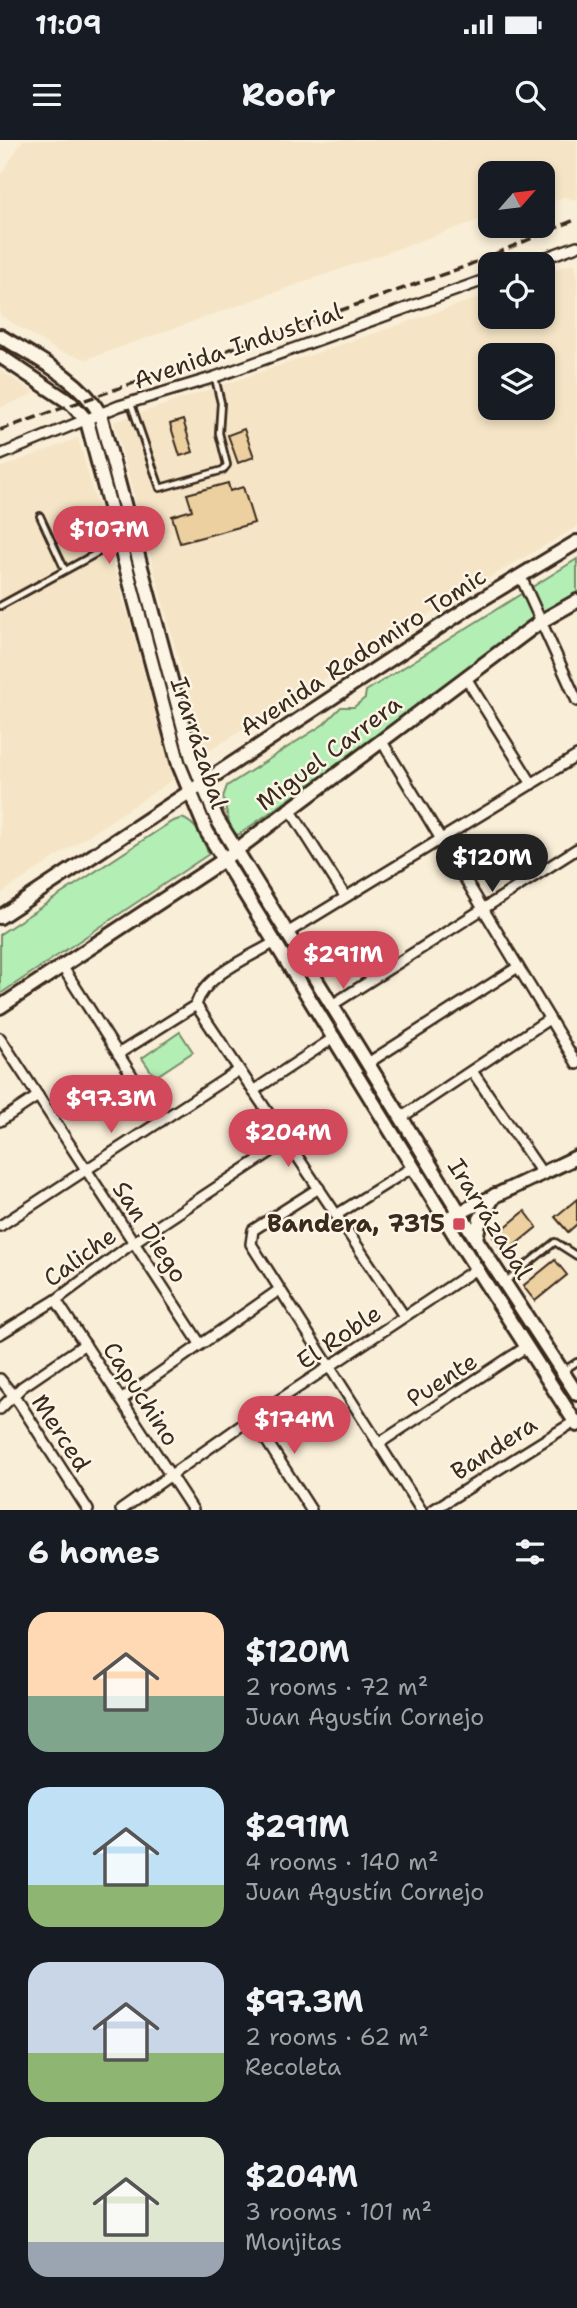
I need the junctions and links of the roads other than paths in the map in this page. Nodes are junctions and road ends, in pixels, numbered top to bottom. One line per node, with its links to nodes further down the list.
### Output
1 (577, 246): 2 (street)
2 (555, 254)
3 (478, 282): 6 (street, Avenida Industrial)
4 (0, 335): 8 (main road, Irarrázabal)
5 (0, 356): 9 (main road)
6 (215, 377): 7 (street, Avenida Industrial); 7 (lane)
7 (130, 402): 8 (street, Avenida Industrial)
8 (100, 414): 9 (street, Avenida Industrial); 23 (main road, Irarrázabal)
9 (87, 421): 10 (street, Avenida Industrial); 12 (main road, Irarrázabal)
10 (0, 455)
11 (40, 516): 14 (lane)
12 (120, 541): 14 (lane); 25 (main road, Irarrázabal)
13 (577, 542): 15 (main road, Avenida Radomiro Tomic)
14 (65, 570): 17 (lane)
15 (520, 575): 18 (street); 23 (main road, Avenida Radomiro Tomic)
16 (577, 601): 18 (main road, Miguel Carrera)
17 (0, 606)
18 (540, 622): 19 (main road, Miguel Carrera); 20 (street)
19 (466, 678): 21 (main road, Miguel Carrera); 24 (street)
20 (577, 701)
21 (381, 740): 26 (main road, Miguel Carrera); 27 (street)
22 (577, 756): 24 (street)
23 (202, 784): 25 (main road, Avenida Radomiro Tomic); 29 (main road, Irarrázabal)
24 (532, 784): 27 (street)
25 (189, 793): 30 (main road, Irarrázabal); 33 (main road, Avenida Radomiro Tomic)
26 (289, 808): 29 (main road, Miguel Carrera); 31 (street)
27 (440, 839): 31 (street); 32 (street)
28 (577, 849): 32 (street)
29 (235, 850): 30 (main road, Miguel Carrera); 34 (main road, Irarrázabal)
30 (223, 859): 35 (main road, Irarrázabal); 36 (main road, Miguel Carrera)
31 (345, 896): 34 (street)
32 (483, 908): 37 (street); 39 (street)
33 (0, 917)
34 (287, 933): 39 (main road, Irarrázabal)
35 (275, 942): 38 (street); 42 (main road, Irarrázabal)
36 (62, 966): 40 (main road, Miguel Carrera); 45 (street)
37 (518, 967): 41 (street); 46 (street)
38 (196, 1005): 45 (street); 48 (street)
39 (332, 1005): 46 (main road, Irarrázabal)
40 (0, 1007)
41 (549, 1019): 44 (street); 49 (street)
42 (335, 1037): 50 (street); 57 (main road, Irarrázabal)
43 (0, 1038): 51 (street, San Diego)
44 (573, 1051): 47 (street)
45 (118, 1054): 54 (street)
46 (368, 1063): 52 (main road, Irarrázabal)
47 (577, 1064)
48 (239, 1070): 50 (street); 54 (street)
49 (472, 1071): 52 (street); 59 (street)
50 (253, 1091): 55 (street)
51 (38, 1096): 53 (street); 58 (street, San Diego)
52 (402, 1117): 62 (main road, Irarrázabal)
53 (0, 1121)
54 (161, 1121): 58 (street)
55 (287, 1141): 60 (street); 67 (street, Caliche)
56 (577, 1157): 59 (main road)
57 (413, 1167): 63 (street); 64 (main road, Irarrázabal)
58 (86, 1169): 65 (street); 67 (street, San Diego)
59 (542, 1173): 61 (main road)
60 (319, 1188): 63 (street); 71 (street)
61 (495, 1195): 62 (main road); 66 (main road)
62 (460, 1210): 64 (main road); 66 (main road, Irarrázabal)
63 (336, 1214): 73 (street)
64 (446, 1219): 69 (main road, Irarrázabal)
65 (0, 1226)
66 (476, 1239): 70 (main road, Irarrázabal)
67 (134, 1242): 72 (street, Caliche); 75 (street, San Diego)
68 (577, 1256): 70 (lane)
69 (477, 1269): 73 (street, El Roble); 77 (main road, Irarrázabal)
70 (504, 1282): 80 (main road, Irarrázabal)
71 (279, 1290): 75 (street); 79 (street)
72 (56, 1300): 74 (street, Caliche); 76 (street, Capuchino)
73 (404, 1316): 79 (street, El Roble)
74 (0, 1334)
75 (199, 1342): 84 (street)
76 (85, 1345): 83 (street); 84 (street, Capuchino)
77 (526, 1347): 87 (main road, Irarrázabal); 88 (street, Puente)
78 (577, 1362): 80 (lane)
79 (329, 1367): 86 (street, El Roble); 88 (street)
80 (562, 1371): 82 (main road, Irarrázabal)
81 (0, 1379): 83 (street, Merced)
82 (577, 1394)
83 (14, 1395): 85 (street); 90 (street, Merced)
84 (121, 1400): 89 (street, Capuchino)
85 (0, 1409)
86 (252, 1418): 89 (street, El Roble); 93 (street)
87 (576, 1422): 95 (street, Bandera)
88 (378, 1444): 94 (street)
89 (172, 1477): 91 (street, El Roble); 92 (street, Capuchino)
90 (88, 1510)
91 (121, 1510)
92 (193, 1510)
93 (311, 1510)
94 (421, 1510)
95 (433, 1510)

